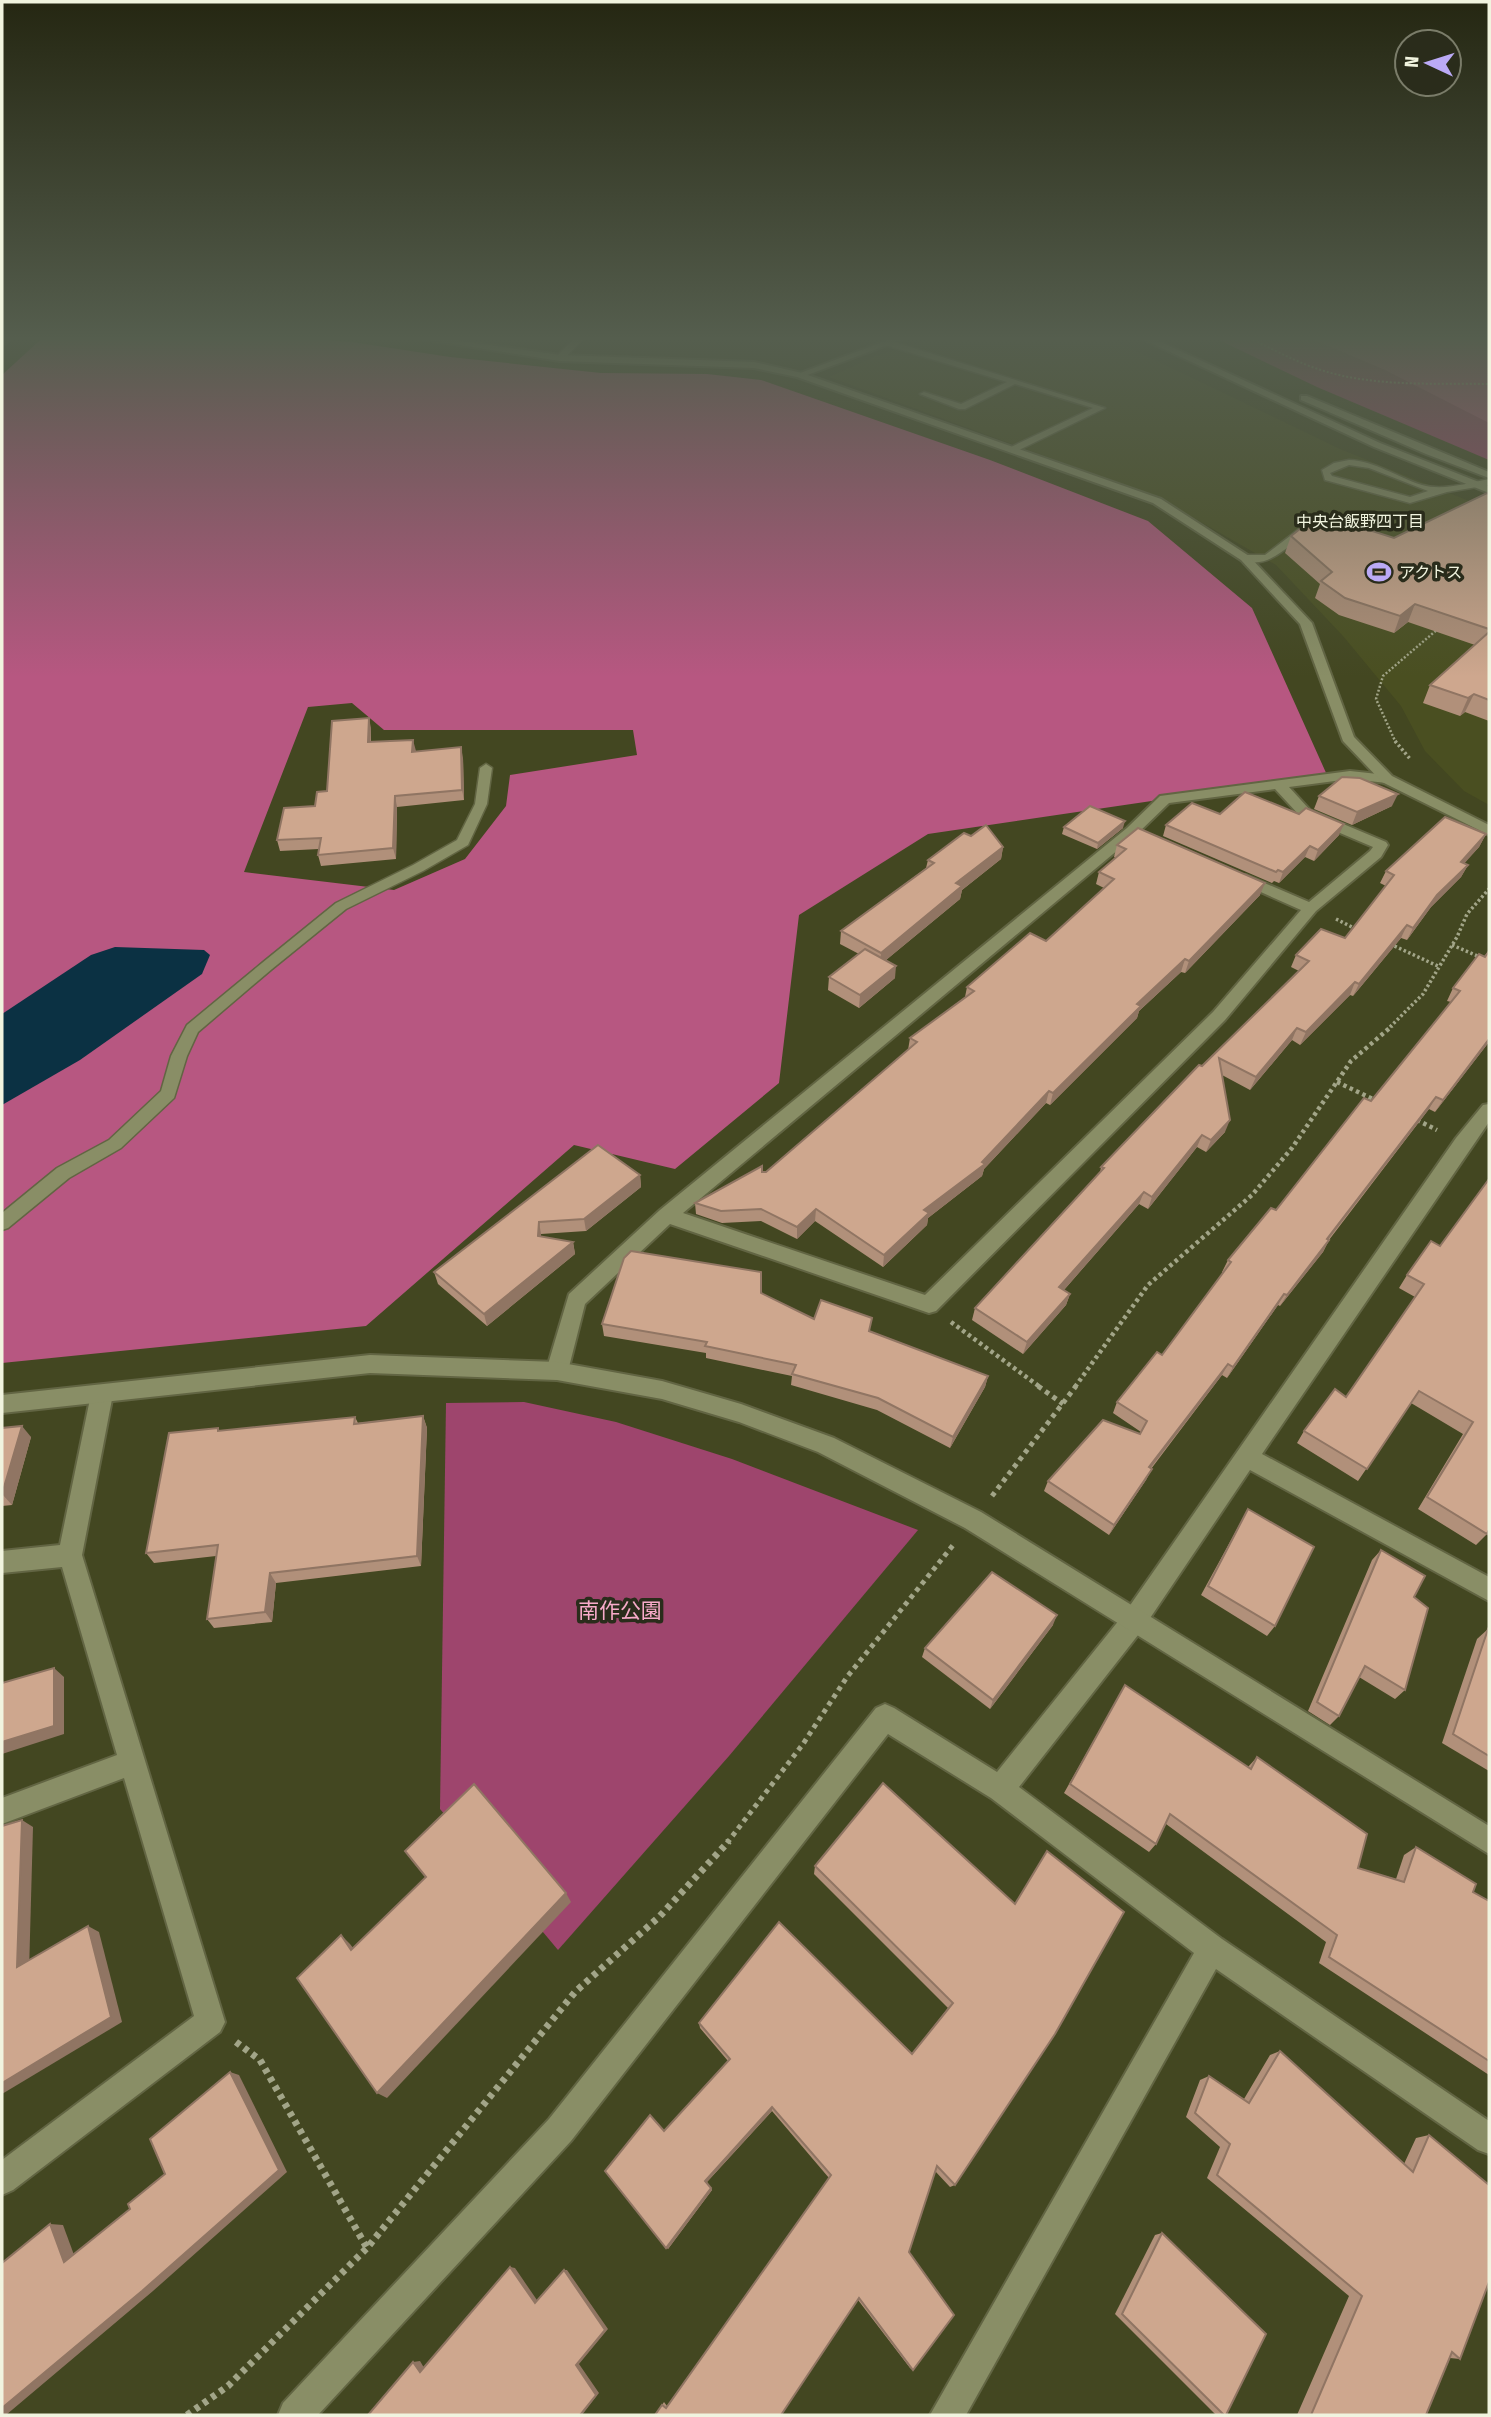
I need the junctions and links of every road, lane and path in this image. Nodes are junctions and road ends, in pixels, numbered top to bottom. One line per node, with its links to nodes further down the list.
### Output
1 (1019, 451): 10 (street)
2 (1392, 451): 6 (street)
3 (1426, 451): 4 (street)
4 (1489, 475)
5 (1489, 482): 6 (lane)
6 (1475, 484): 7 (lane); 8 (street)
7 (1442, 490): 7 (lane)
8 (1489, 490)
9 (1315, 520): 10 (lane)
10 (1245, 558): 14 (street)
11 (1441, 626): 12 (path)
12 (1416, 765)
13 (485, 768): 31 (lane)
14 (1387, 779): 15 (street); 16 (street)
15 (1278, 785): 19 (street); 30 (street)
16 (1489, 831)
17 (1221, 869): 19 (street)
18 (1489, 889): 22 (path)
19 (1311, 908): 20 (path); 32 (street)
20 (1358, 930)
21 (1381, 940): 24 (path)
22 (1452, 945): 23 (path); 24 (path)
23 (1489, 961)
24 (1440, 967): 25 (path)
25 (1337, 1082): 26 (path); 36 (path)
26 (1383, 1104)
27 (1489, 1110): 29 (street)
28 (1406, 1115): 29 (path)
29 (1464, 1143): 37 (street)
30 (667, 1215): 32 (street); 33 (street)
31 (2, 1223)
32 (929, 1305): 36 (path)
33 (556, 1371): 34 (street); 38 (street)
34 (102, 1394): 35 (street); 39 (street)
35 (2, 1404)
36 (1063, 1404): 38 (path)
37 (1247, 1457): 41 (street); 42 (street)
38 (973, 1520): 42 (street); 51 (path)
39 (70, 1555): 40 (street); 43 (street)
40 (2, 1562)
41 (1489, 1590)
42 (1133, 1622): 44 (street); 46 (street)
43 (132, 1762): 45 (street); 48 (street)
44 (1000, 1789): 47 (street); 53 (street)
45 (2, 1811)
46 (1489, 1841)
47 (1212, 1949): 49 (street); 54 (street)
48 (210, 2022): 50 (street); 51 (path)
49 (1489, 2139)
50 (2, 2179)
51 (367, 2248): 52 (path)
52 (187, 2415)
53 (295, 2415)
54 (947, 2415)

